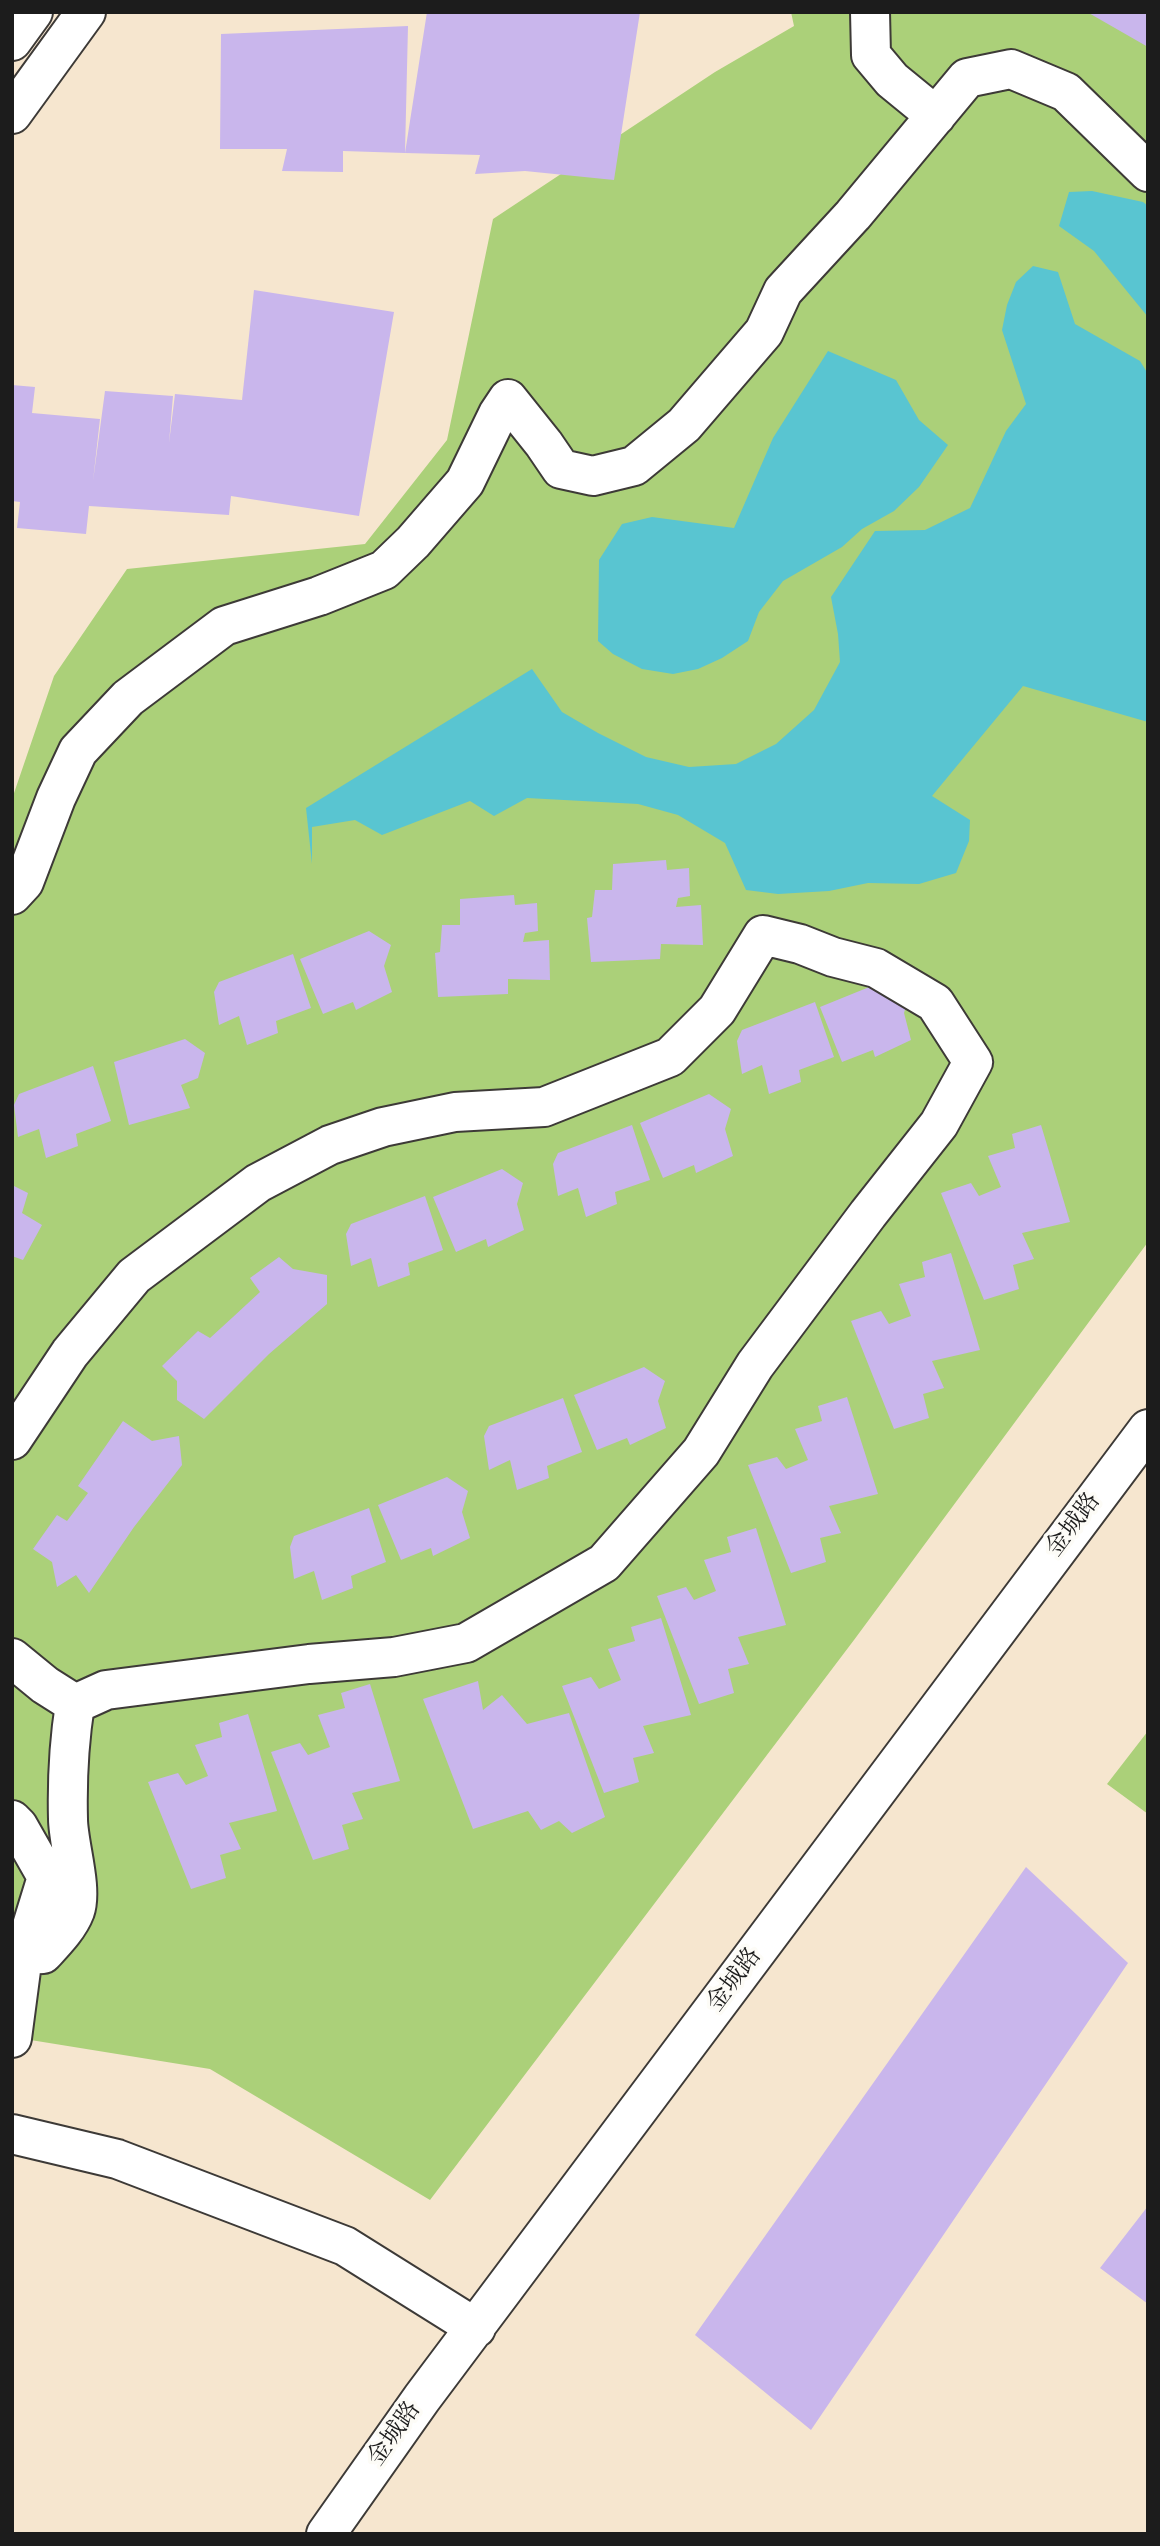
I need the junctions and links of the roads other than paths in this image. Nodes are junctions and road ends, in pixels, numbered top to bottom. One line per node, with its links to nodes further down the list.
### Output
1 (33, 12): 4 (street)
2 (86, 12): 5 (street)
3 (870, 12): 6 (street)
4 (12, 41)
5 (12, 114)
6 (936, 116): 7 (street); 8 (street)
7 (1148, 172)
8 (12, 895)
9 (1148, 1429): 17 (street, 金城路)
10 (12, 1440): 12 (street)
11 (12, 1658): 12 (street)
12 (75, 1704): 14 (street)
13 (12, 1821): 14 (street)
14 (23, 1955): 15 (street)
15 (12, 2038)
16 (12, 2134): 17 (street)
17 (476, 2328): 18 (street, 金城路)
18 (326, 2534)

